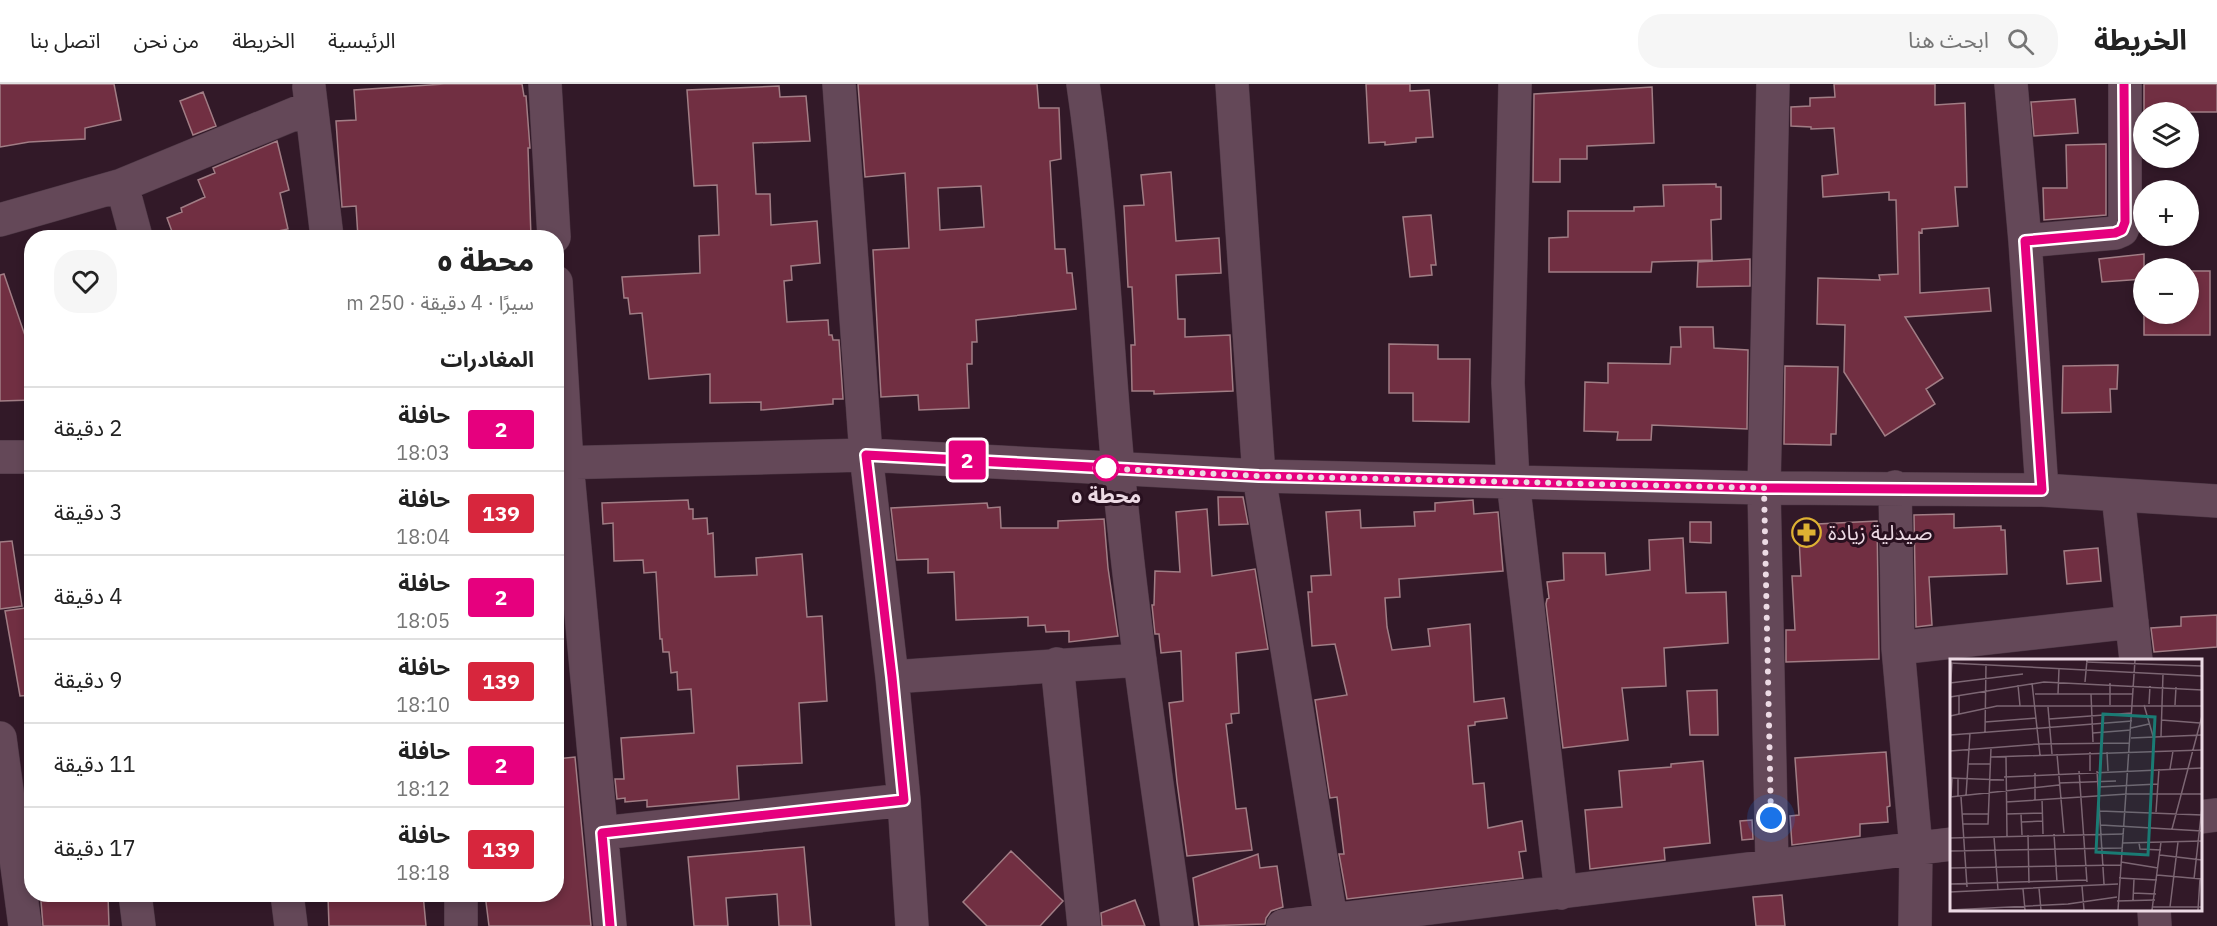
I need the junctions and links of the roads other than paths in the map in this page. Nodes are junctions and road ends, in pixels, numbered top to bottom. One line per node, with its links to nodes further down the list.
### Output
1 (545, 84): 14 (street)
2 (839, 84): 16 (street)
3 (1083, 84): 20 (street)
4 (1232, 84): 21 (street)
5 (1515, 84): 23 (street)
6 (1773, 84): 25 (street)
7 (2011, 84): 15 (street)
8 (2124, 84): 15 (street)
9 (310, 95): 10 (street); 13 (street)
10 (122, 185): 11 (street); 12 (street)
11 (0, 220)
12 (134, 230)
13 (326, 230)
14 (554, 230)
15 (2025, 241): 26 (street)
16 (866, 455): 19 (street); 20 (street); 34 (street)
17 (0, 457): 18 (street)
18 (24, 457)
19 (564, 463)
20 (1118, 469): 21 (street); 32 (street)
21 (1259, 476): 23 (street); 48 (street)
22 (564, 482): 39 (street)
23 (1513, 482): 25 (street); 43 (street)
24 (1895, 487): 25 (street); 26 (street); 30 (street)
25 (1764, 488): 42 (street)
26 (2042, 490): 27 (street)
27 (2118, 495): 28 (street); 29 (street)
28 (2217, 501)
29 (2132, 622): 30 (street); 31 (street)
30 (1898, 648): 41 (street)
31 (2136, 659)
32 (1140, 660): 33 (street); 56 (street)
33 (1057, 664): 34 (street); 55 (street)
34 (892, 677): 36 (street)
35 (0, 738): 49 (street)
36 (904, 800): 39 (street); 54 (street)
37 (2217, 815): 38 (street)
38 (2202, 817)
39 (602, 833): 53 (street)
40 (1950, 844): 41 (street)
41 (1916, 848): 42 (street); 58 (street)
42 (1772, 865): 43 (street)
43 (1561, 893): 48 (street)
44 (136, 902): 50 (street)
45 (288, 902): 51 (street)
46 (460, 902): 52 (street)
47 (2154, 911): 59 (street)
48 (1331, 923): 57 (street)
49 (25, 926)
50 (139, 926)
51 (291, 926)
52 (461, 926)
53 (610, 926)
54 (912, 926)
55 (1084, 926)
56 (1177, 926)
57 (1283, 926)
58 (1915, 926)
59 (2155, 926)

